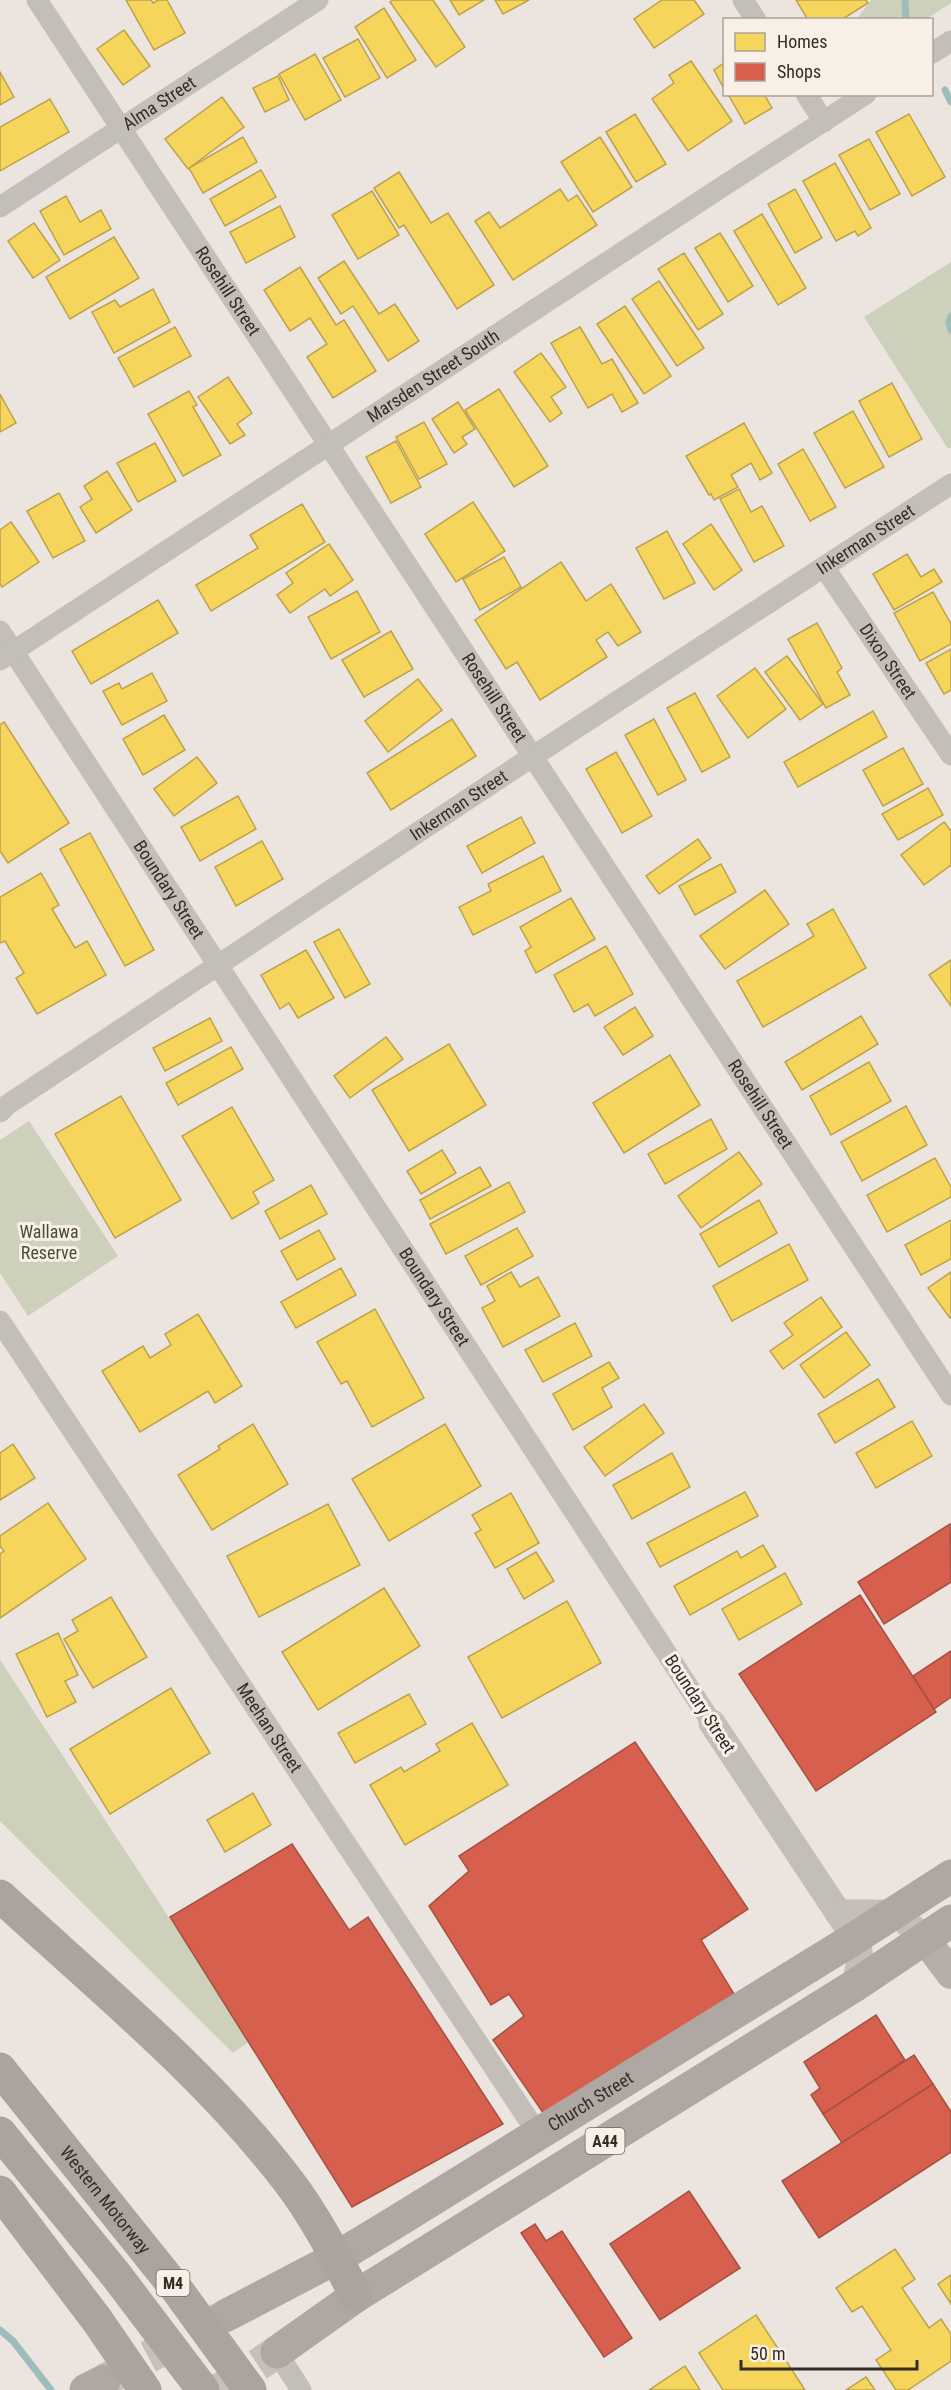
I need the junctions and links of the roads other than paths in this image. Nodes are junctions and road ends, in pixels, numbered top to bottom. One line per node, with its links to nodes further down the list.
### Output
1 (37, 0): 12 (street, Rosehill Street)
2 (318, 0): 12 (street, Alma Street)
3 (743, 0): 4 (street)
4 (755, 18)
5 (951, 41): 6 (street)
6 (933, 52)
7 (951, 61): 8 (street)
8 (933, 62)
9 (807, 96): 11 (street)
10 (864, 96): 11 (street, Marsden Street South)
11 (824, 122): 14 (street, Marsden Street South)
12 (121, 129): 13 (street, Alma Street); 14 (street, Rosehill Street)
13 (0, 207)
14 (328, 445): 18 (street, Marsden Street South); 20 (street, Rosehill Street)
15 (951, 484): 16 (street, Inkerman Street)
16 (824, 567): 19 (street, Dixon Street); 20 (street, Inkerman Street)
17 (0, 632): 18 (street, Boundary Street)
18 (7, 656): 21 (street, Boundary Street)
19 (951, 755)
20 (533, 757): 21 (street, Inkerman Street); 24 (street, Rosehill Street)
21 (217, 966): 22 (street, Inkerman Street); 25 (street, Boundary Street)
22 (0, 1112)
23 (0, 1321): 35 (street, Meehan Street)
24 (951, 1395)
25 (712, 1723): 29 (street, Boundary Street)
26 (951, 1876): 28 (highway, Church Street / A44)
27 (0, 1896): 37 (highway)
28 (896, 1912): 29 (highway, Church Street / A44); 30 (street)
29 (847, 1926): 32 (street); 35 (highway, Church Street / A44)
30 (938, 1929): 31 (main road); 32 (highway, A44)
31 (951, 1974)
32 (854, 1986): 38 (highway, A44)
33 (0, 2069): 43 (highway, Western Motorway / M4)
34 (0, 2133): 42 (highway, M4)
35 (538, 2134): 37 (highway, Church Street / A44)
36 (0, 2192): 41 (highway)
37 (336, 2258): 38 (highway); 39 (highway, Church Street / A44)
38 (356, 2296): 40 (highway, A44)
39 (225, 2316)
40 (277, 2352): 44 (street)
41 (146, 2390)
42 (203, 2390)
43 (250, 2390)
44 (301, 2390)

